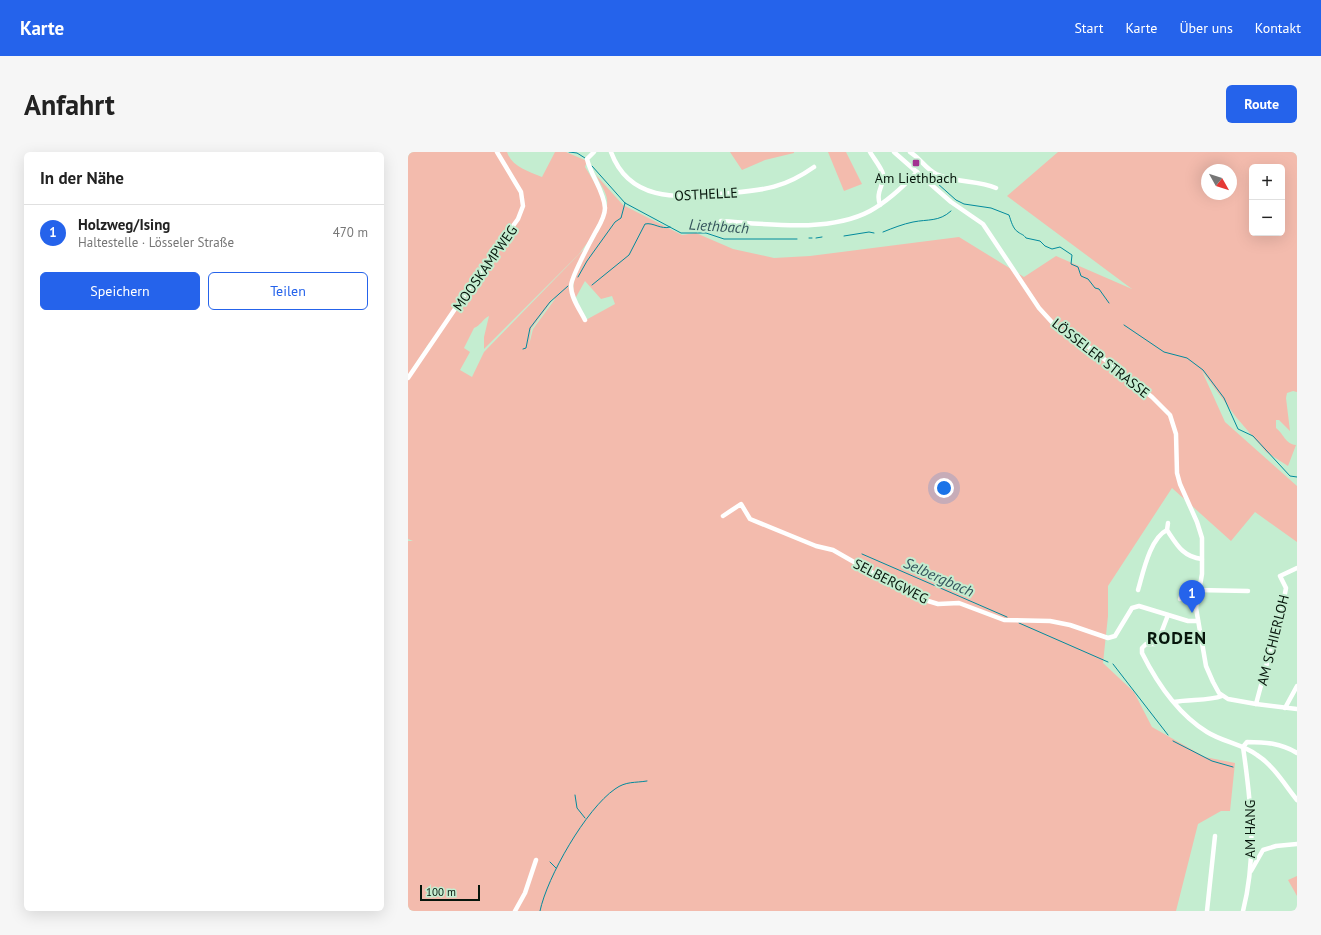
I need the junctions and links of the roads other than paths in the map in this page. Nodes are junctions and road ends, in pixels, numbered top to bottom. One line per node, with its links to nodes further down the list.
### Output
1 (497, 152): 13 (street, MOOSKAMPWEG)
2 (594, 152): 12 (street)
3 (611, 152): 7 (street, OSTHELLE)
4 (870, 152): 10 (street)
5 (894, 152): 8 (street, LÖSSELER STRASSE)
6 (910, 152): 9 (street)
7 (814, 167)
8 (918, 172): 10 (street); 17 (street, LÖSSELER STRASSE)
9 (996, 188)
10 (880, 205): 11 (street)
11 (721, 221)
12 (585, 320)
13 (408, 378)
14 (723, 516): 23 (street, SELBERGWEG)
15 (1168, 523): 16 (street)
16 (1167, 530): 17 (street); 19 (street)
17 (1202, 559): 20 (street, LÖSSELER STRASSE)
18 (1297, 568): 28 (street, AM SCHIERLOH)
19 (1138, 590)
20 (1198, 590): 21 (street); 22 (street); 24 (street, LÖSSELER STRASSE)
21 (1248, 592)
22 (1180, 599)
23 (1168, 615): 24 (street, SELBERGWEG); 27 (street)
24 (1198, 621): 26 (street, LÖSSELER STRASSE)
25 (1297, 686): 29 (street)
26 (1222, 696): 27 (street); 28 (street)
27 (1174, 702): 31 (street)
28 (1256, 704): 29 (street)
29 (1285, 708): 30 (street)
30 (1297, 709)
31 (1243, 747): 32 (street); 33 (street); 37 (street, AM HANG)
32 (1297, 753)
33 (1297, 800)
34 (1215, 836): 39 (street)
35 (1297, 844): 37 (street)
36 (536, 860): 38 (street)
37 (1250, 873): 40 (street, AM HANG)
38 (515, 911)
39 (1207, 911)
40 (1244, 911)

